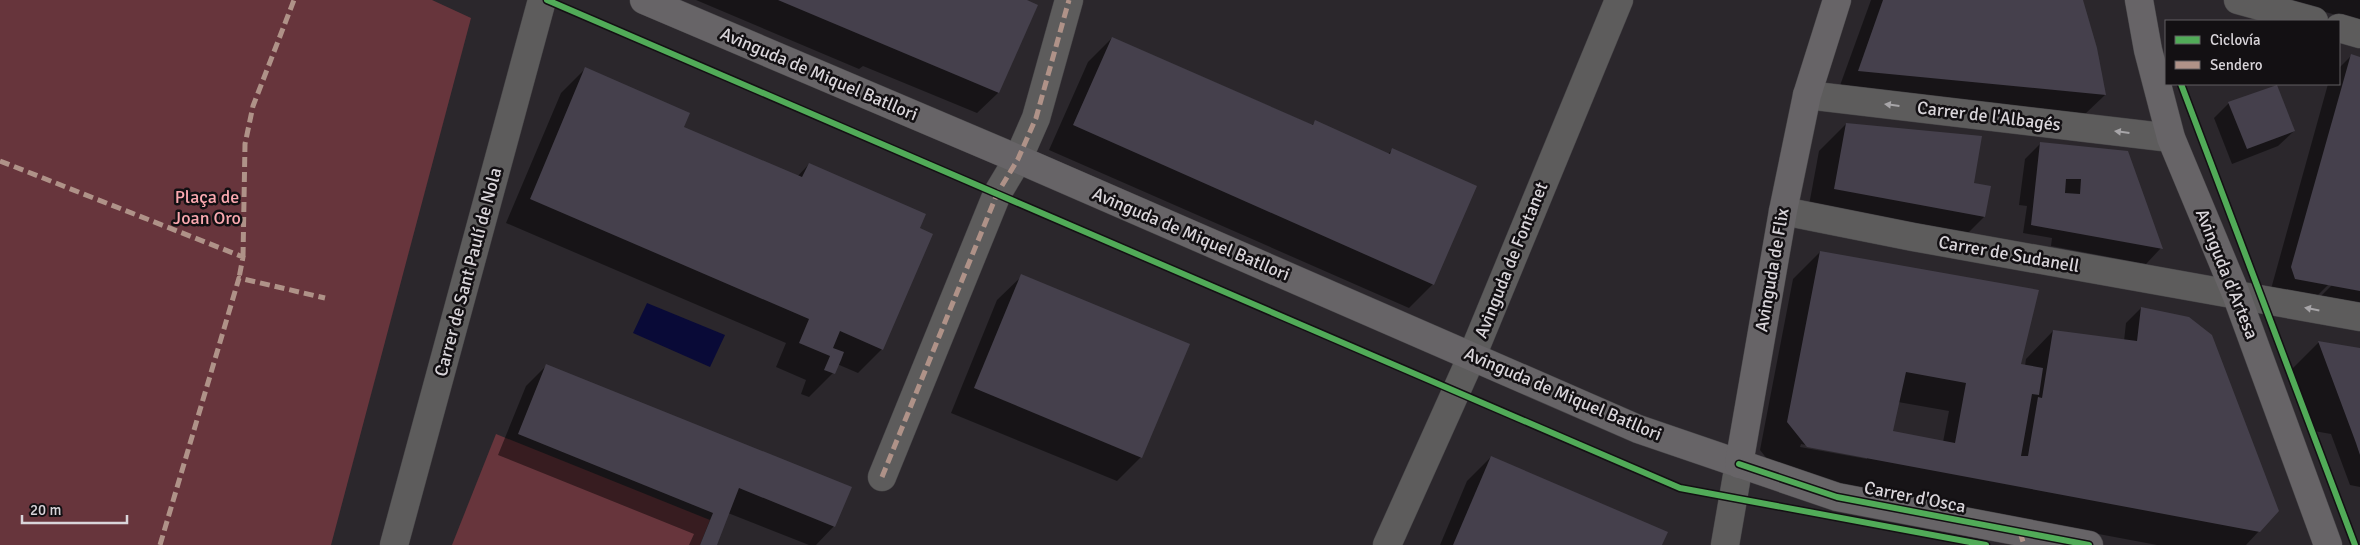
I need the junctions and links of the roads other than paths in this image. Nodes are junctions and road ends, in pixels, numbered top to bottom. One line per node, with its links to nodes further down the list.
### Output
1 (542, 0): 21 (street, Carrer de Sant Paulí de Nola)
2 (644, 0): 13 (main road, Avinguda de Miquel Batllori)
3 (1069, 0): 13 (street)
4 (1618, 0): 17 (street, Avinguda de Fontanet)
5 (1837, 0): 11 (main road, Avinguda de Flix)
6 (2139, 0): 12 (main road, Avinguda d'Artesa)
7 (2238, 0): 8 (street)
8 (2310, 20)
9 (2340, 28): 10 (street)
10 (2360, 34)
11 (1807, 94): 12 (street, Carrer de l'Albagés, one-way to 11); 14 (main road, Avinguda de Flix)
12 (2171, 138): 15 (main road, Avinguda d'Artesa)
13 (1018, 159): 17 (main road, Avinguda de Miquel Batllori); 19 (street)
14 (1783, 211): 15 (street, Carrer de Sudanell); 18 (main road, Avinguda de Flix)
15 (2236, 294): 16 (street, Carrer de Sudanell, one-way to 15); 25 (main road, Avinguda d'Artesa)
16 (2360, 318)
17 (1472, 356): 18 (main road, Avinguda de Miquel Batllori); 22 (street, Avinguda de Fontanet)
18 (1739, 464): 20 (main road, Carrer d'Osca); 23 (street, Avinguda de Flix)
19 (882, 477)
20 (2022, 539): 24 (main road, Carrer d'Osca)
21 (394, 545)
22 (1386, 545)
23 (1725, 545)
24 (2089, 545)
25 (2328, 545)

